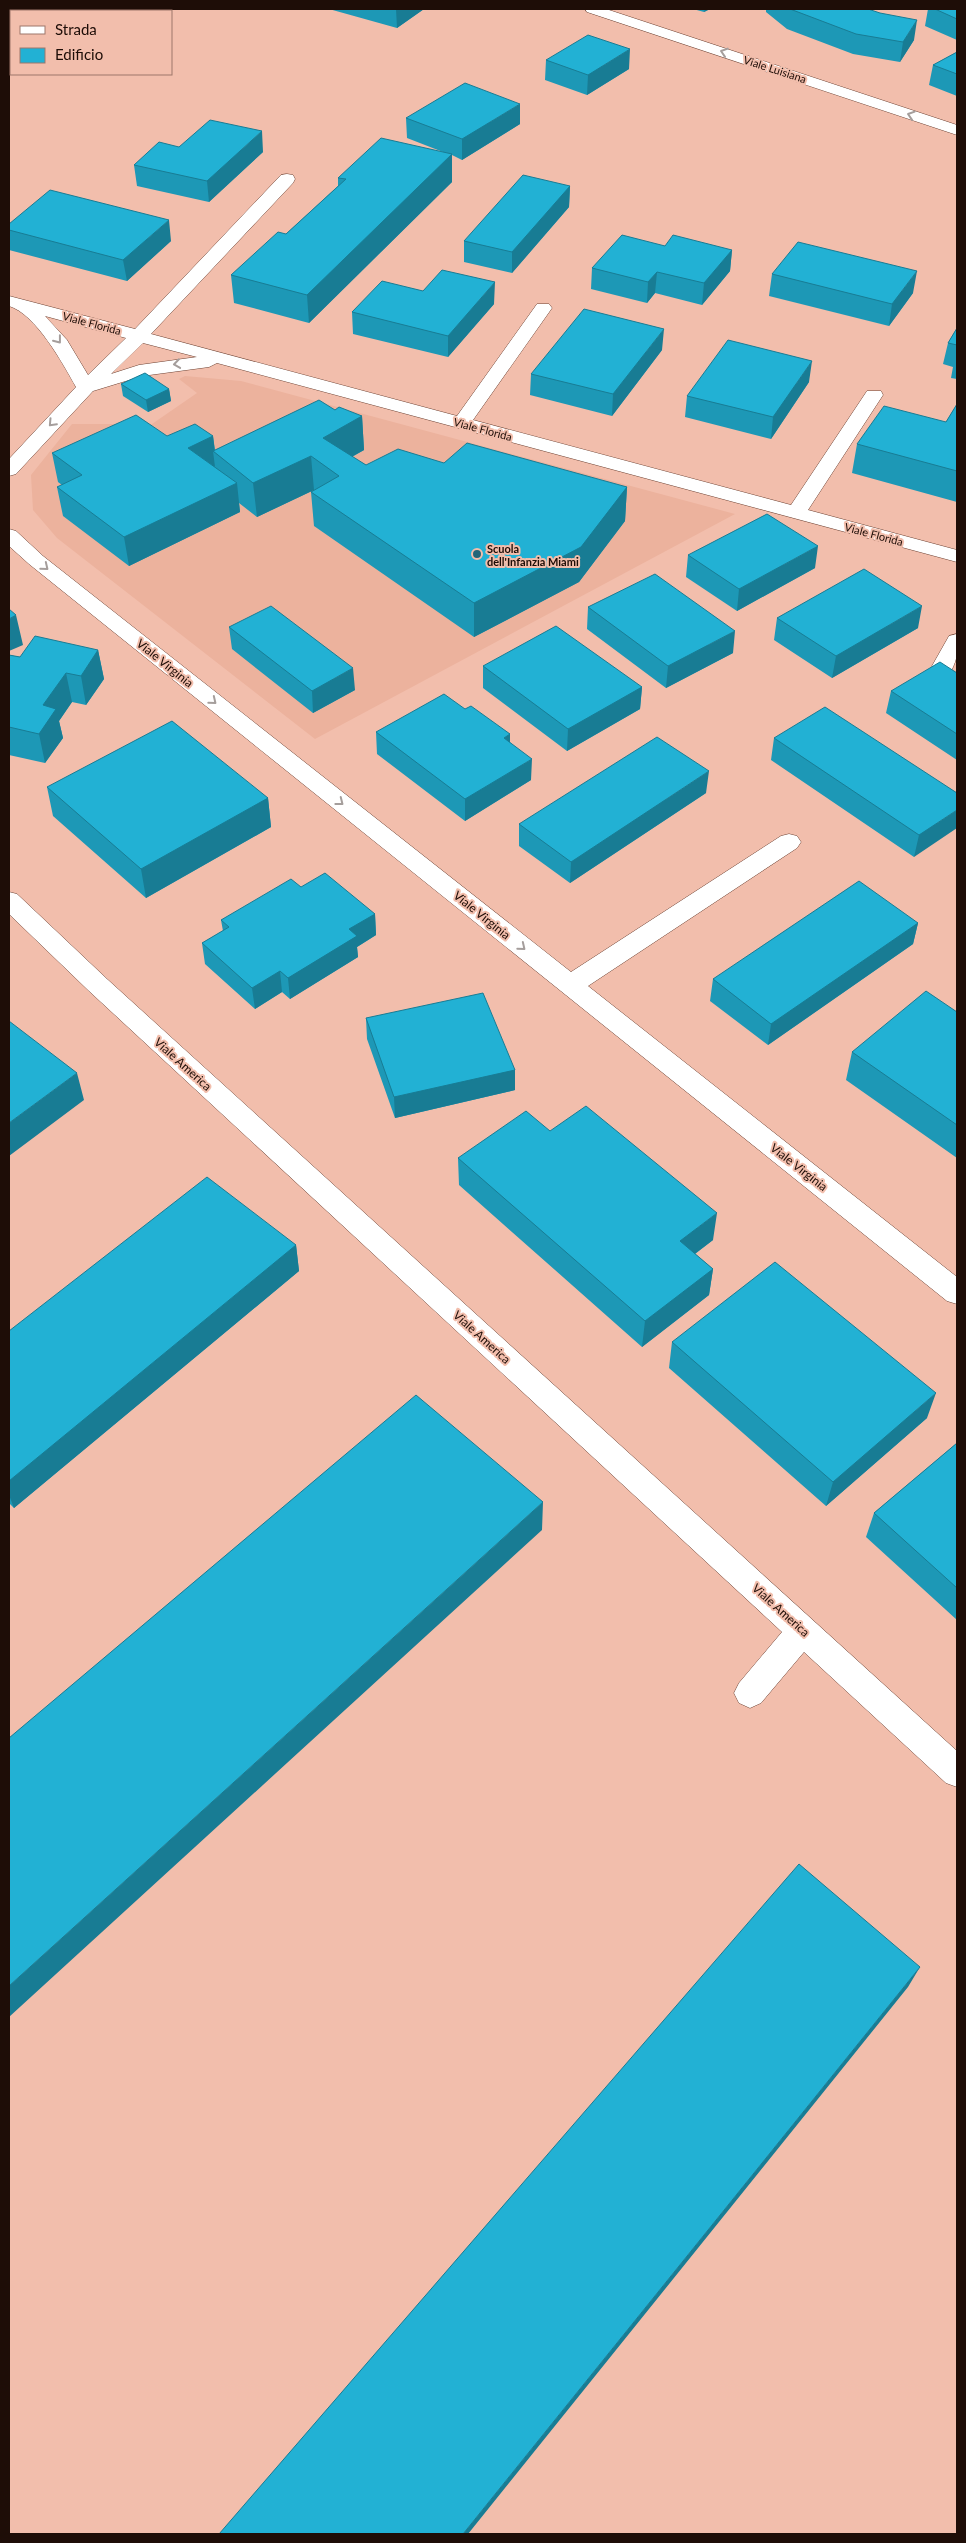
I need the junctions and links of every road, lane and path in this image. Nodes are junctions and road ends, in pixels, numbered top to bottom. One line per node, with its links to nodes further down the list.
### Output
1 (592, 9): 2 (street, Viale Luisiana, one-way to 1)
2 (957, 130)
3 (286, 178): 6 (street)
4 (16, 303): 6 (street, Viale Florida); 8 (street, one-way to 8)
5 (543, 308): 10 (street)
6 (139, 336): 7 (street, Viale Florida); 8 (street)
7 (226, 359): 8 (street, one-way to 8); 10 (street, Viale Florida)
8 (86, 388): 11 (street, one-way to 11)
9 (874, 395): 12 (street)
10 (461, 423): 12 (street, Viale Florida)
11 (9, 470)
12 (796, 513): 14 (street, Viale Florida)
13 (9, 535): 19 (street, Viale Virginia, one-way to 19)
14 (957, 556)
15 (957, 641): 16 (street)
16 (943, 666)
17 (789, 842): 19 (street)
18 (9, 900): 21 (street, Viale America)
19 (570, 985): 20 (street, Viale Virginia)
20 (957, 1293)
21 (803, 1631): 22 (street); 23 (street, Viale America)
22 (750, 1693)
23 (957, 1772)

